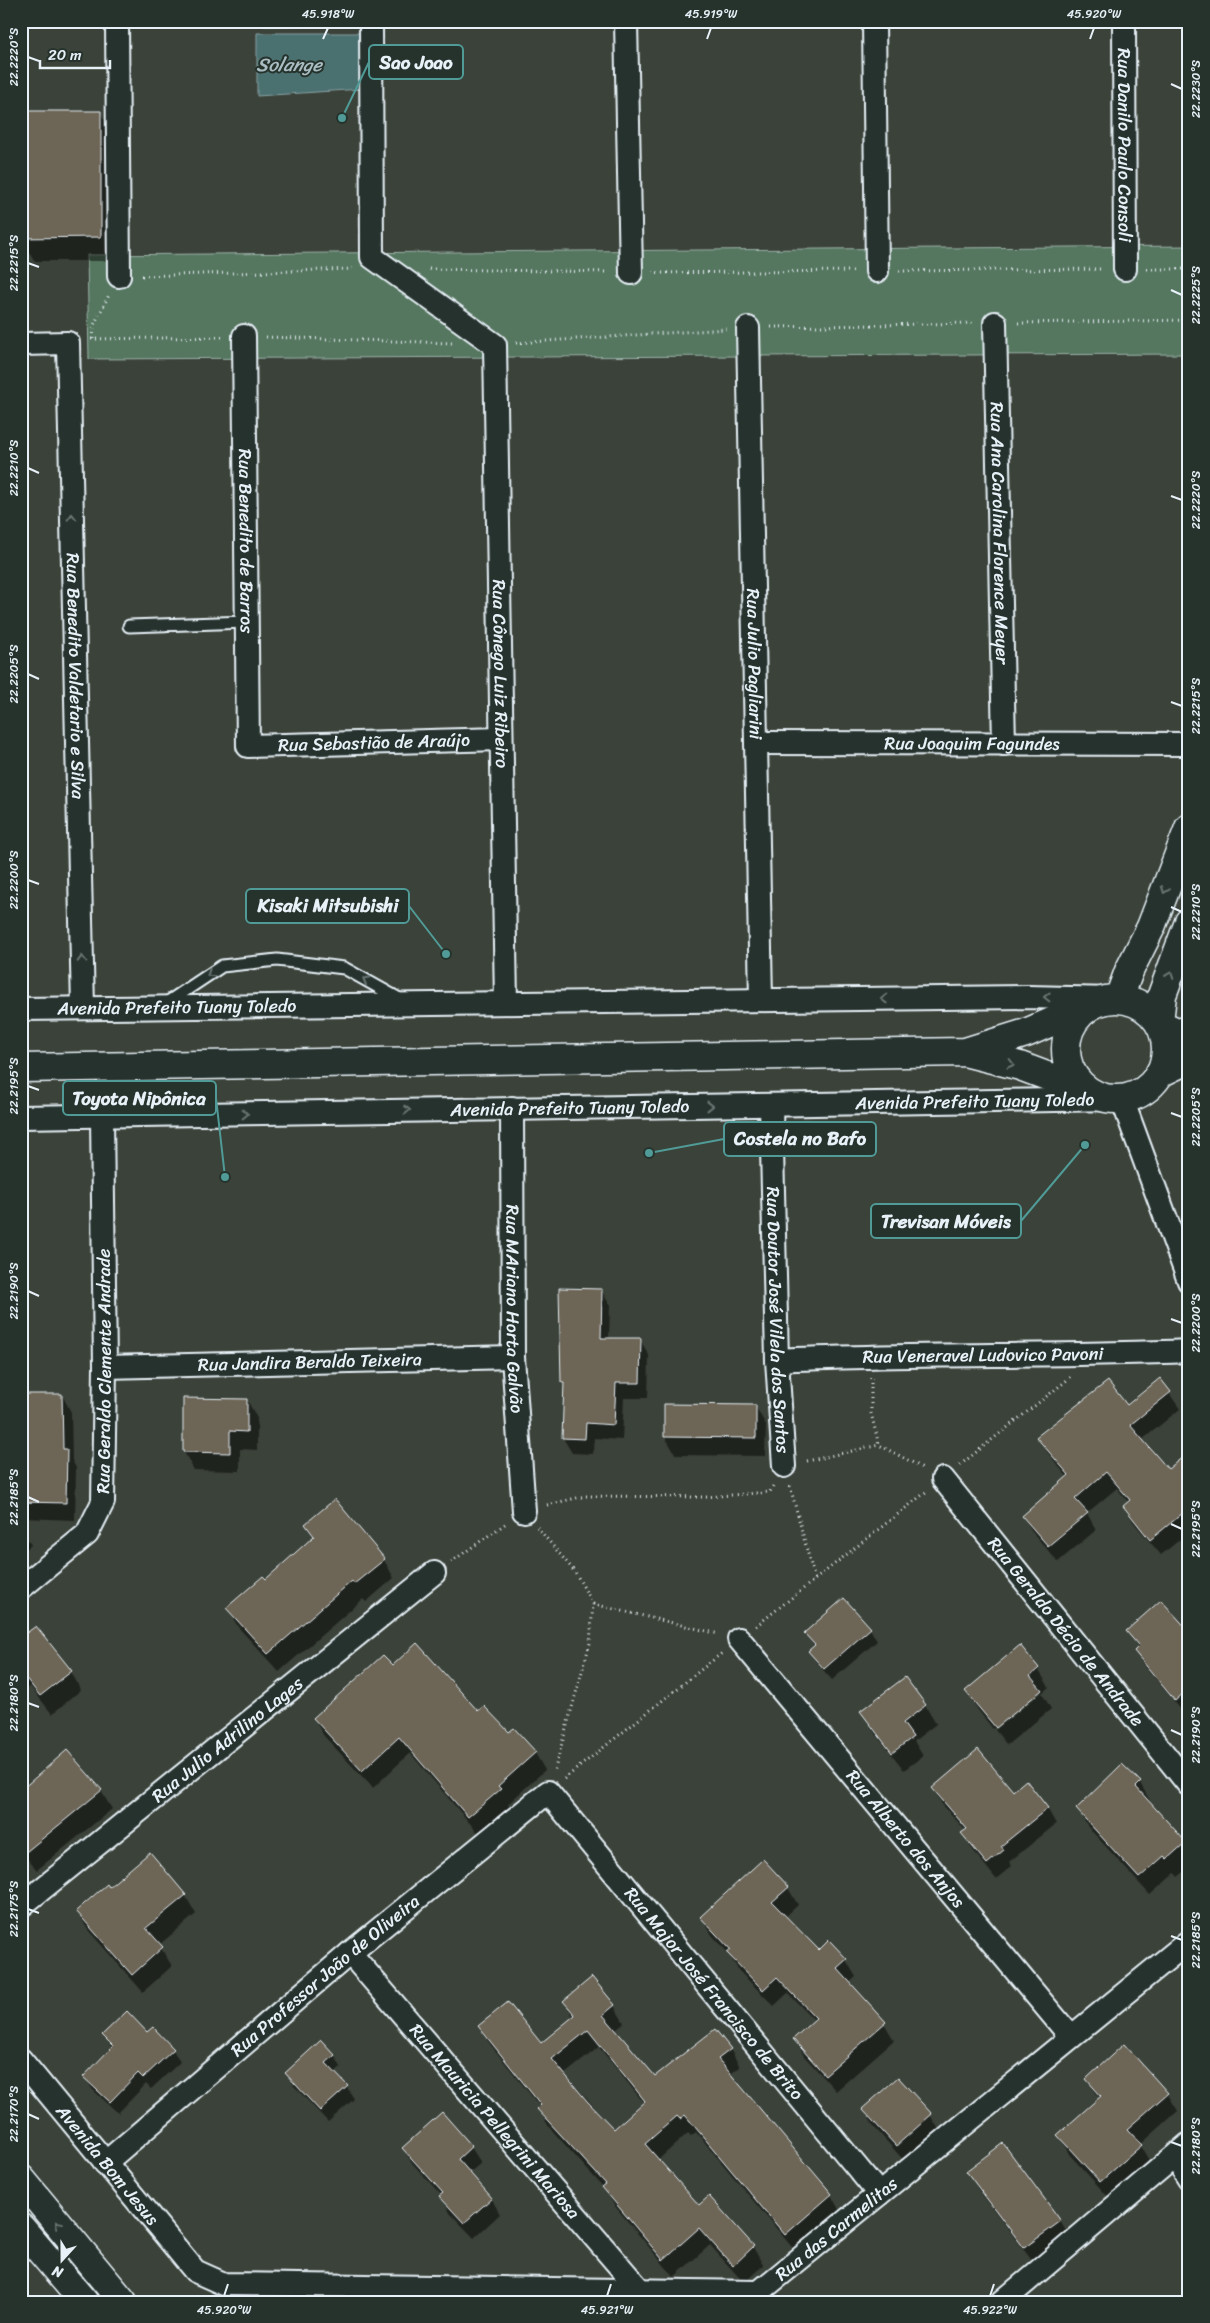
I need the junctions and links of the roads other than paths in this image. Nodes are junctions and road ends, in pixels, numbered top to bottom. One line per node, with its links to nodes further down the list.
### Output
1 (117, 21): 9 (street)
2 (371, 21): 16 (street, Rua Cônego Luiz Ribeiro)
3 (626, 21): 8 (street)
4 (874, 21): 7 (street)
5 (1124, 21): 6 (street, Rua Danilo Paulo Consoli)
6 (1126, 269)
7 (877, 271)
8 (631, 273)
9 (119, 276)
10 (995, 323): 18 (street, Rua Ana Carolina Florence Meyer)
11 (748, 328): 17 (street, Rua Julio Pagliarini)
12 (244, 336): 14 (street, Rua Benedito de Barros)
13 (21, 344): 28 (street, Rua Benedito Valdetario e Silva, one-way to 13)
14 (247, 622): 15 (lane); 20 (street, Rua Benedito de Barros)
15 (129, 626)
16 (501, 739): 20 (street, Rua Sebastião de Araújo); 25 (street, Rua Cônego Luiz Ribeiro)
17 (756, 743): 18 (street, Rua Joaquim Fagundes); 23 (street, Rua Julio Pagliarini)
18 (1004, 744): 19 (street, Rua Joaquim Fagundes)
19 (1189, 744)
20 (248, 746)
21 (1189, 828): 24 (main road, one-way to 24)
22 (1189, 922): 30 (main road, one-way to 22)
23 (761, 1000): 24 (street, Avenida Prefeito Tuany Toledo, one-way to 23); 25 (street, Avenida Prefeito Tuany Toledo)
24 (1108, 1001): 30 (main road); 32 (main road, Avenida Prefeito Tuany Toledo); 36 (main road)
25 (506, 1003): 26 (street, Avenida Prefeito Tuany Toledo)
26 (409, 1004): 27 (street, Avenida Prefeito Tuany Toledo); 27 (lane, one-way to 27)
27 (161, 1007): 28 (street, Avenida Prefeito Tuany Toledo)
28 (83, 1008): 29 (street, Avenida Prefeito Tuany Toledo)
29 (21, 1009)
30 (1160, 1024): 31 (main road); 35 (main road)
31 (1189, 1037)
32 (964, 1052): 34 (main road, Avenida Prefeito Tuany Toledo); 36 (main road, Avenida Prefeito Tuany Toledo, one-way to 36)
33 (1189, 1059): 35 (main road)
34 (21, 1068)
35 (1162, 1072): 36 (main road)
36 (1110, 1097): 37 (street, Avenida Prefeito Tuany Toledo); 41 (street)
37 (772, 1106): 38 (street, Avenida Prefeito Tuany Toledo, one-way to 37); 44 (street, Rua Doutor José Vilela dos Santos)
38 (512, 1108): 40 (street, Avenida Prefeito Tuany Toledo, one-way to 38); 43 (street, Rua MAriano Horta Galvão)
39 (21, 1117): 40 (street, Avenida Prefeito Tuany Toledo)
40 (102, 1117): 45 (street, Rua Geraldo Clemente Andrade)
41 (1189, 1281)
42 (1189, 1351): 44 (street, Rua Veneravel Ludovico Pavoni)
43 (513, 1357): 45 (street, Rua Jandira Beraldo Teixeira); 48 (street, Rua MAriano Horta Galvão)
44 (777, 1360): 46 (street, Rua Doutor José Vilela dos Santos)
45 (106, 1366): 50 (street, Rua Geraldo Clemente Andrade)
46 (784, 1466)
47 (943, 1479): 52 (street, Rua Geraldo Décio de Andrade)
48 (524, 1511)
49 (434, 1573): 54 (street, Rua Julio Adrilino Lages)
50 (21, 1588)
51 (740, 1639): 57 (street, Rua Alberto dos Anjos)
52 (1189, 1784)
53 (548, 1792): 56 (street, Rua Professor João de Oliveira); 63 (street, Rua Major José Francisco de Brito)
54 (21, 1906)
55 (1189, 1941): 57 (street, Rua das Carmelitas)
56 (350, 1953): 60 (street, Rua Professor João de Oliveira); 66 (street, Rua Mauricia Pellegrini Mariosa)
57 (1071, 2037): 63 (street, Rua das Carmelitas)
58 (21, 2060): 60 (street, Avenida Bom Jesus)
59 (1182, 2150): 62 (street); 68 (street)
60 (105, 2162): 65 (street, Avenida Bom Jesus)
61 (21, 2179): 70 (main road, one-way to 61)
62 (1189, 2179)
63 (879, 2194): 67 (street, Rua das Carmelitas)
64 (21, 2228): 69 (main road)
65 (195, 2271): 66 (street, Rua das Carmelitas)
66 (640, 2290): 67 (street, Rua das Carmelitas)
67 (763, 2297)
68 (1003, 2301)
69 (84, 2302)
70 (123, 2302)

